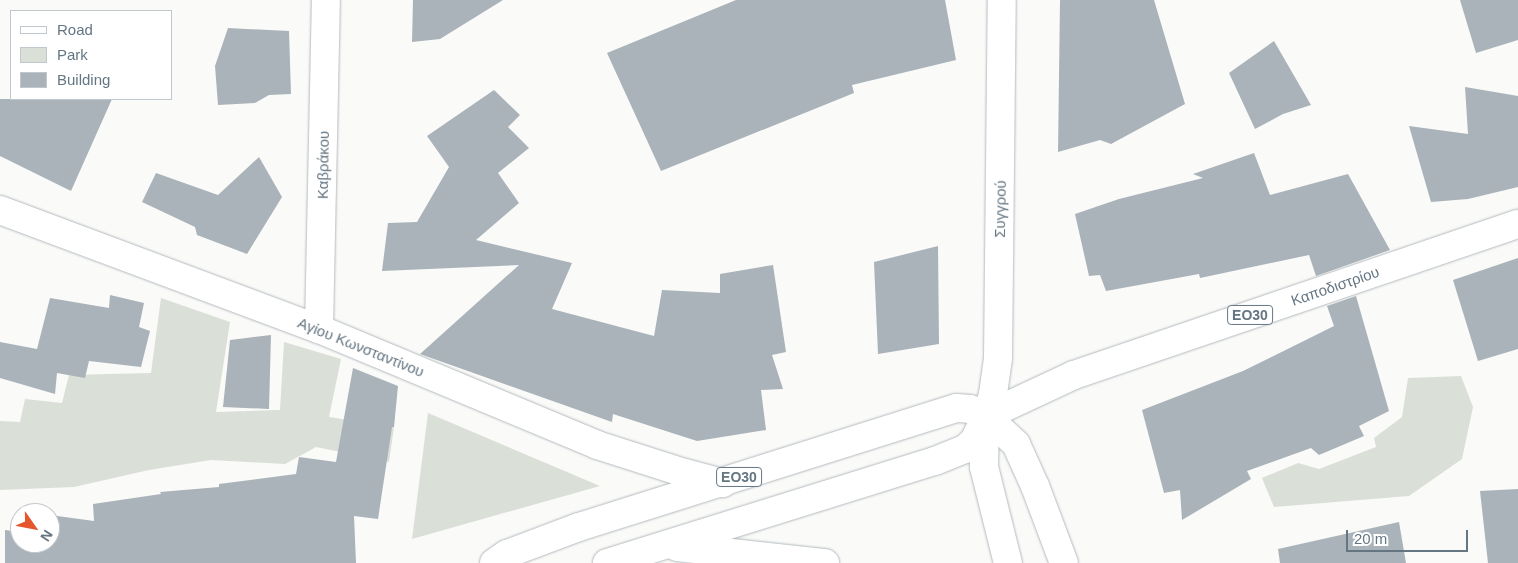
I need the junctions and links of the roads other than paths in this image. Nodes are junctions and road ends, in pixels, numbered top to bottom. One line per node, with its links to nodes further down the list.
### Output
1 (326, 0): 5 (main road, Καβράκου)
2 (1002, 0): 6 (main road, Συγγρού)
3 (0, 210): 5 (main road, Αγίου Κωνσταντίνου)
4 (1518, 224): 6 (main road, Καποδιστρίου / ΕΟ30)
5 (319, 329): 7 (main road, Αγίου Κωνσταντίνου)
6 (986, 416): 7 (main road, ΕΟ30); 8 (main road); 12 (main road); 13 (main road, ΕΟ30)
7 (723, 483): 9 (main road, ΕΟ30)
8 (663, 546): 10 (main road); 11 (main road)
9 (494, 563)
10 (606, 563)
11 (825, 563)
12 (1008, 563)
13 (1064, 563)

